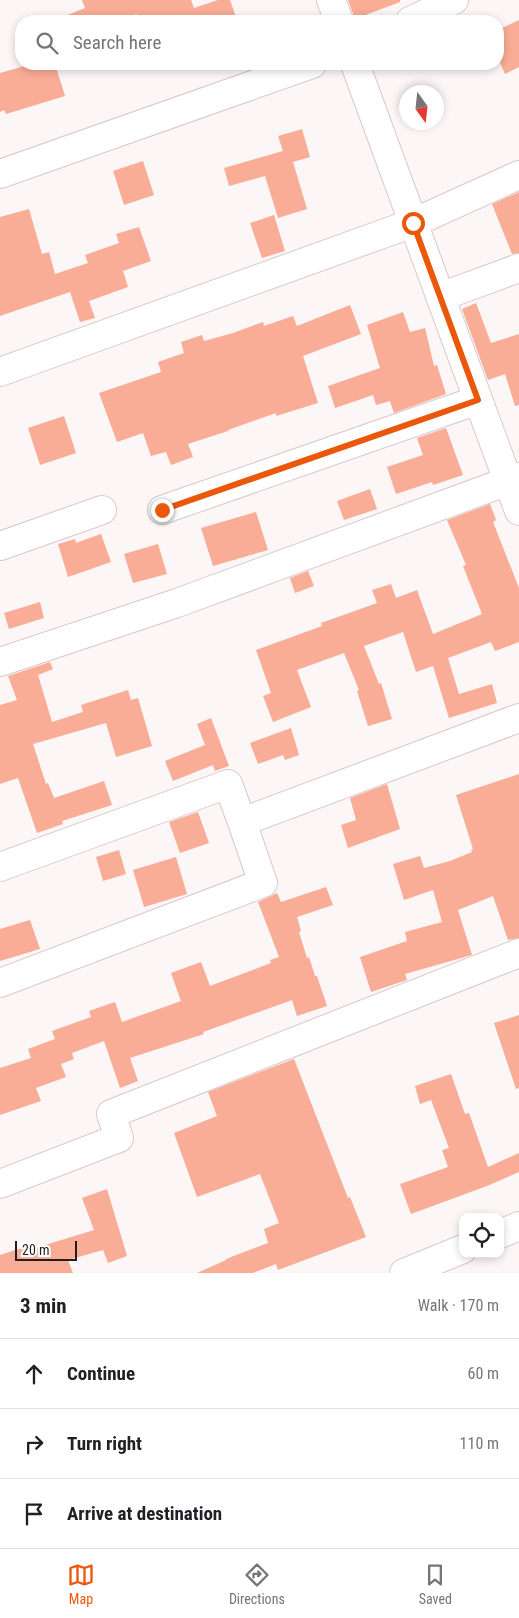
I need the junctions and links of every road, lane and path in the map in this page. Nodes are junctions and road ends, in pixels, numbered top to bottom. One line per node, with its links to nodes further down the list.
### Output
1 (331, 0): 3 (street)
2 (454, 0): 4 (street)
3 (337, 15)
4 (423, 15)
5 (295, 70): 7 (street)
6 (356, 70): 9 (street)
7 (0, 174)
8 (519, 175): 9 (street)
9 (413, 223): 11 (street); 12 (street)
10 (519, 268): 11 (street)
11 (440, 297): 13 (street)
12 (0, 372)
13 (478, 400): 14 (street); 16 (street)
14 (514, 479): 17 (street); 19 (street)
15 (102, 510): 18 (street)
16 (162, 510)
17 (519, 511)
18 (0, 546)
19 (0, 662)
20 (519, 718): 21 (street)
21 (242, 822): 22 (street); 24 (street)
22 (0, 866)
23 (519, 953): 25 (street)
24 (0, 983)
25 (0, 1184)
26 (519, 1226): 27 (street)
27 (504, 1232)
28 (459, 1251): 29 (street)
29 (404, 1273)

